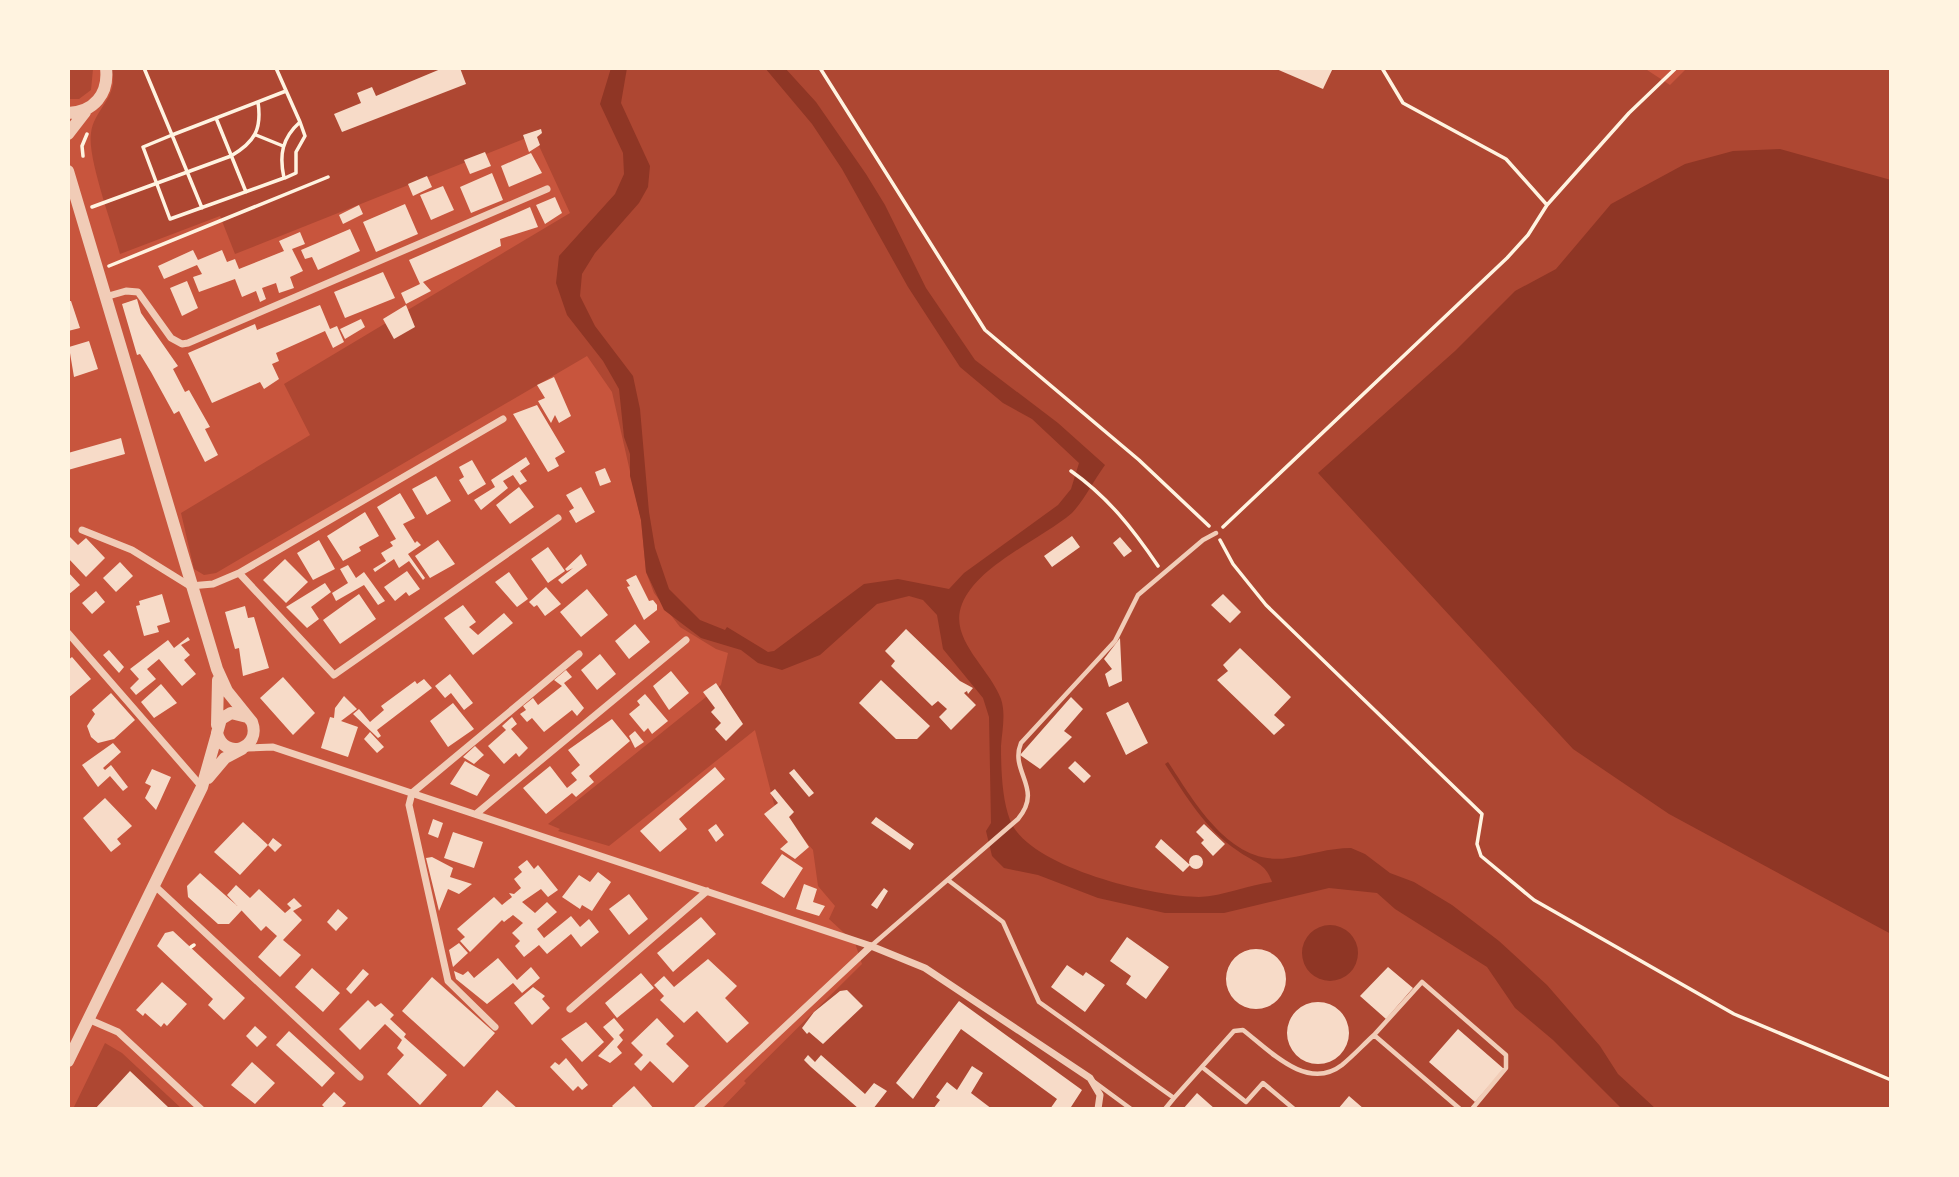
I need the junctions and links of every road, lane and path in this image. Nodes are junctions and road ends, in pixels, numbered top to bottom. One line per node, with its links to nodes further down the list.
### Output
1 (106, 68): 9 (street)
2 (144, 68): 14 (path)
3 (276, 68): 7 (path)
4 (820, 68): 34 (path)
5 (1382, 68): 25 (path)
6 (1676, 68): 25 (path)
7 (286, 91): 8 (path); 12 (path)
8 (258, 102): 11 (path); 15 (path)
9 (89, 109): 10 (street); 13 (street)
10 (68, 113)
11 (216, 118): 14 (path); 17 (path)
12 (300, 122): 16 (path); 21 (path)
13 (68, 134)
14 (172, 135): 19 (path); 22 (path)
15 (256, 135): 16 (path); 17 (path)
16 (283, 146): 21 (path)
17 (231, 156): 19 (path); 24 (path)
18 (68, 171): 27 (street)
19 (188, 172): 22 (path); 26 (path)
20 (328, 177): 28 (path)
21 (284, 178): 24 (path)
22 (156, 184): 26 (path); 27 (path)
23 (547, 188): 29 (street)
24 (246, 192): 26 (path)
25 (1547, 205): 34 (path)
26 (202, 208)
27 (80, 211): 28 (street)
28 (98, 271): 29 (street)
29 (105, 296): 37 (street)
30 (503, 419): 35 (street)
31 (1071, 471): 36 (path)
32 (558, 518): 35 (street)
33 (82, 530): 37 (street)
34 (1216, 533): 36 (lane); 61 (path)
35 (239, 573): 37 (street)
36 (1163, 574): 49 (lane)
37 (190, 586): 41 (street)
38 (68, 633): 46 (street)
39 (686, 640): 48 (street)
40 (579, 654): 47 (street)
41 (217, 669): 42 (street); 43 (street)
42 (250, 720): 43 (street); 44 (street); 45 (street)
43 (217, 731): 45 (street); 46 (street)
44 (273, 747): 45 (street); 47 (street)
45 (242, 749): 46 (street)
46 (202, 787): 50 (street)
47 (412, 793): 48 (street); 55 (street)
48 (476, 814): 51 (street)
49 (948, 880): 52 (lane); 62 (lane)
50 (155, 886): 54 (street); 59 (street)
51 (707, 891): 52 (street); 53 (street)
52 (871, 946): 60 (street); 64 (street)
53 (570, 1009)
54 (88, 1019): 57 (street); 63 (street)
55 (495, 1027)
56 (1374, 1035): 58 (lane); 69 (lane); 70 (lane)
57 (68, 1061)
58 (1202, 1067): 62 (lane); 68 (lane)
59 (360, 1077)
60 (1090, 1078): 65 (street); 66 (lane)
61 (1891, 1080)
62 (1174, 1098): 67 (lane)
63 (201, 1109)
64 (697, 1109)
65 (1098, 1109)
66 (1131, 1109)
67 (1165, 1109)
68 (1294, 1109)
69 (1460, 1109)
70 (1472, 1109)

